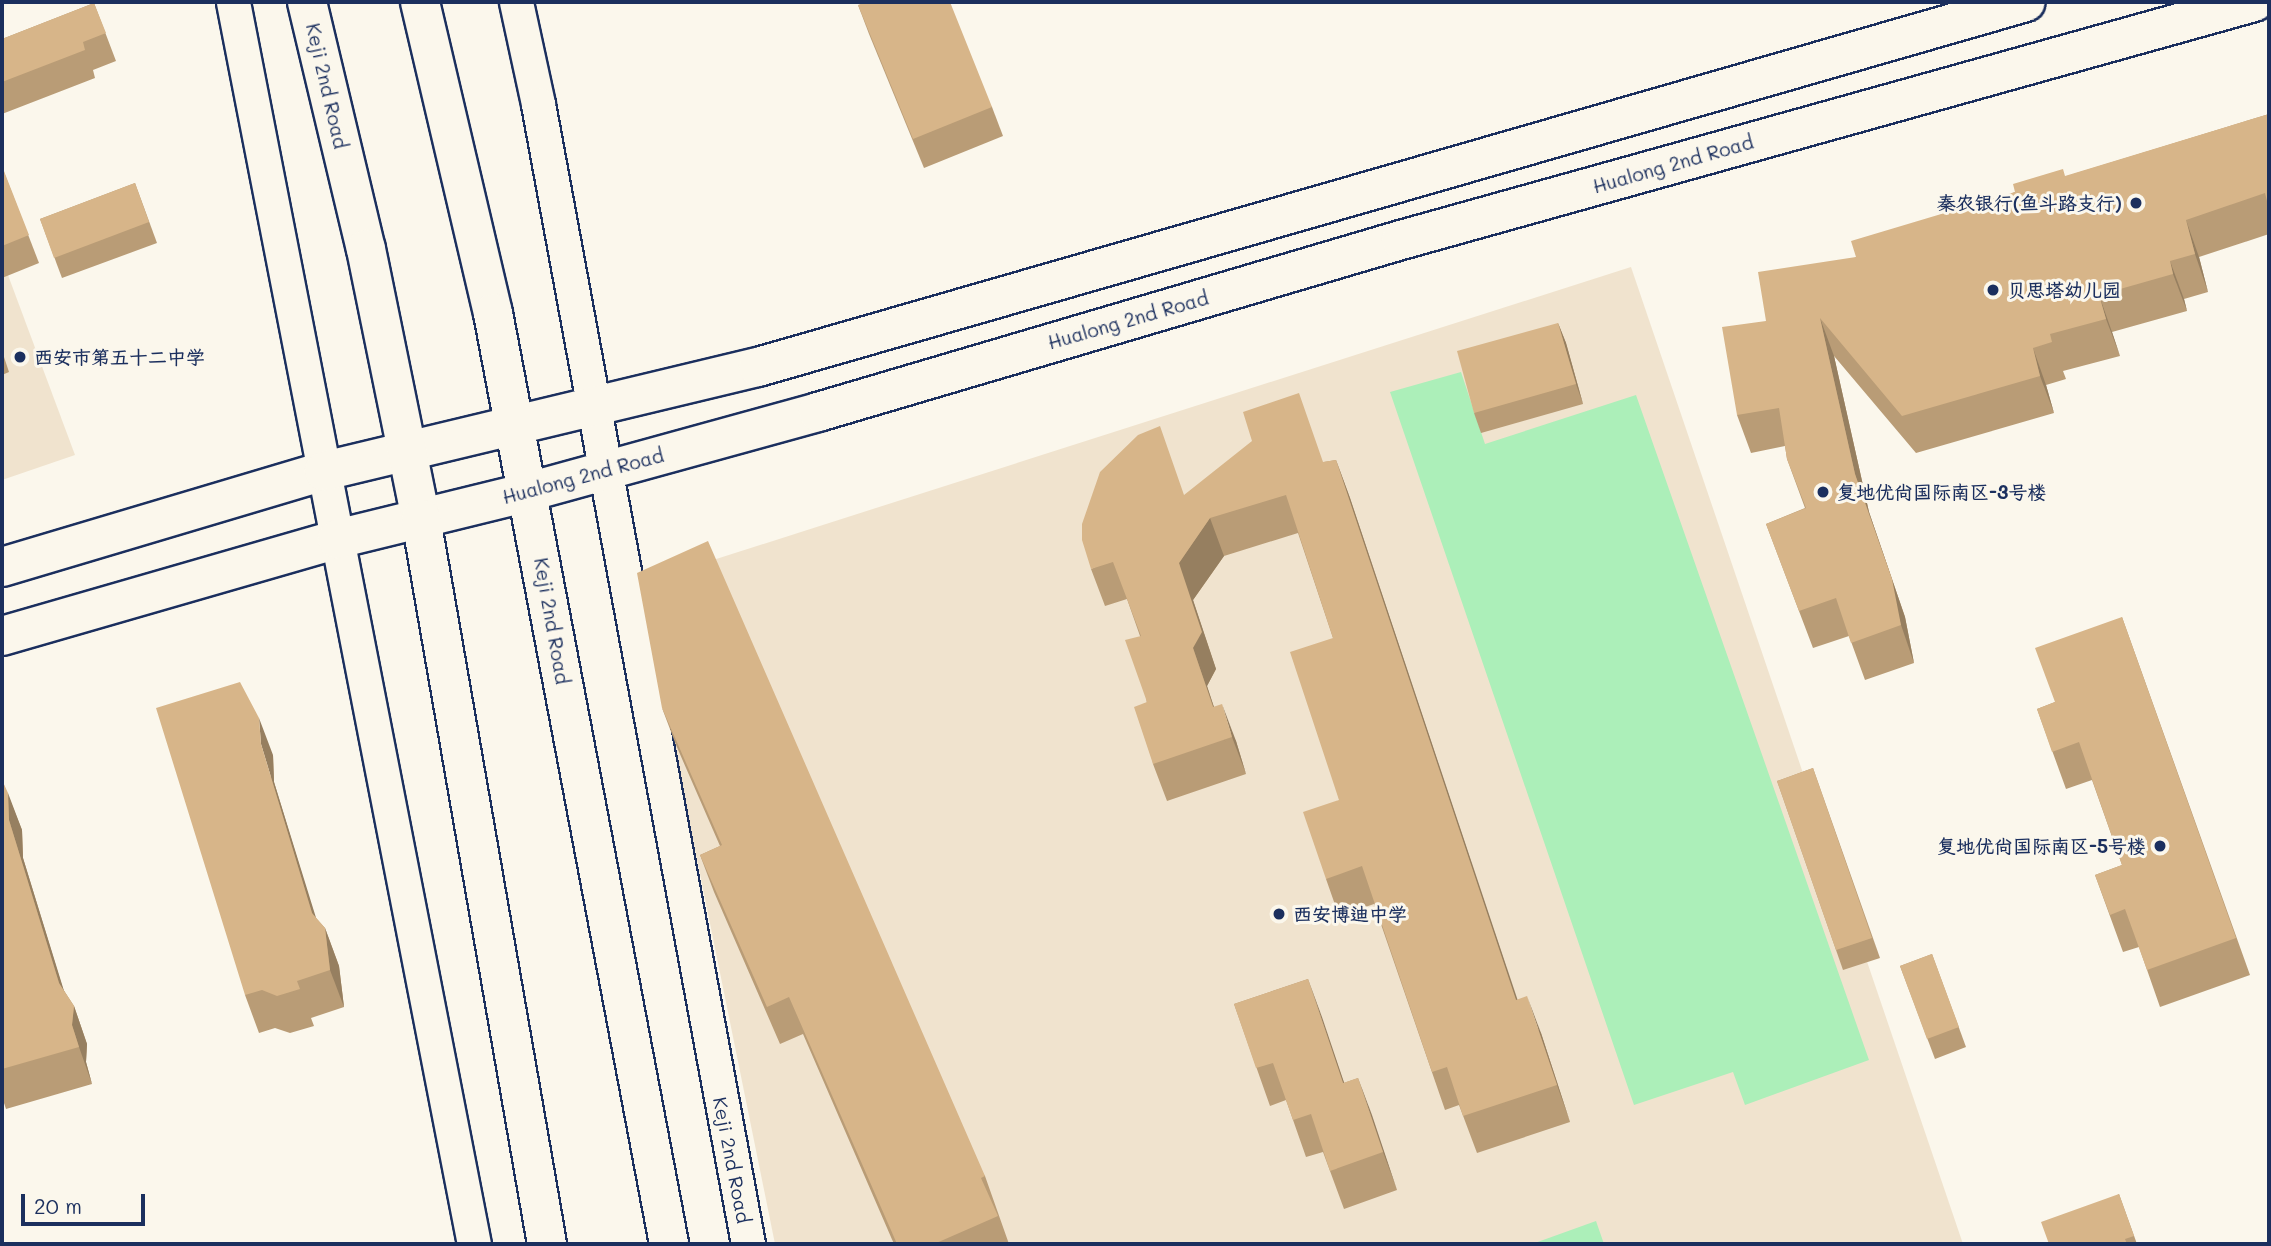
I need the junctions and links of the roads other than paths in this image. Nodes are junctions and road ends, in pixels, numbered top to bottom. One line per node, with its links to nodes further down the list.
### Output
1 (233, 2): 10 (street)
2 (307, 2): 9 (street, Keji 2nd Road)
3 (421, 2): 8 (street, Keji 2nd Road)
4 (516, 2): 7 (street, Keji 2nd Road)
5 (2026, 2): 7 (street)
6 (2254, 2): 11 (street, Hualong 2nd Road)
7 (592, 409): 8 (street); 11 (street, Keji 2nd Road)
8 (515, 429): 9 (street); 12 (street, Keji 2nd Road)
9 (408, 454): 10 (street); 13 (street, Keji 2nd Road)
10 (324, 471): 14 (street); 15 (street)
11 (603, 471): 12 (street, Hualong 2nd Road); 20 (street, Keji 2nd Road)
12 (528, 492): 13 (street, Hualong 2nd Road); 19 (street, Keji 2nd Road)
13 (421, 519): 14 (street, Hualong 2nd Road); 18 (street, Keji 2nd Road)
14 (337, 539): 16 (street, Hualong 2nd Road); 17 (street)
15 (2, 567)
16 (2, 636)
17 (474, 1244)
18 (547, 1244)
19 (669, 1244)
20 (748, 1244)

